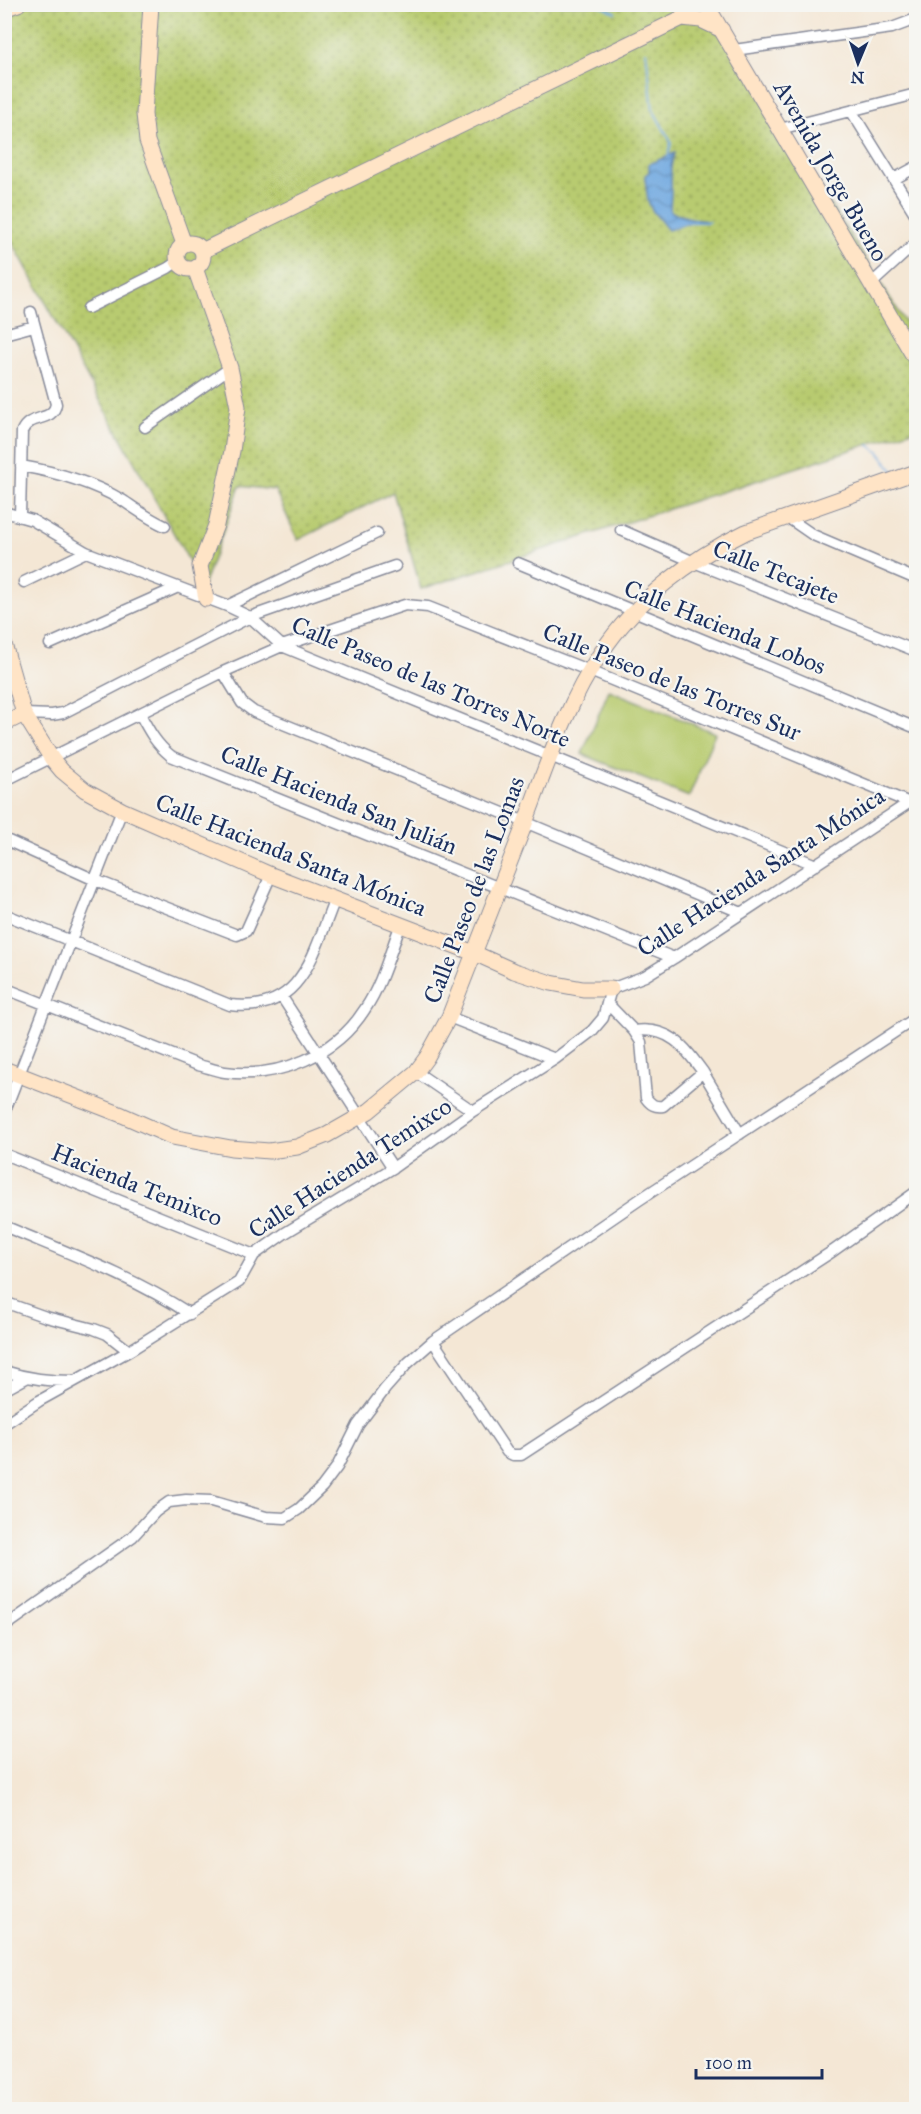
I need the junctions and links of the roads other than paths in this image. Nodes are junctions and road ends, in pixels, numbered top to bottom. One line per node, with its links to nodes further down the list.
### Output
1 (18, 4): 4 (street)
2 (151, 4): 15 (street)
3 (706, 4): 6 (street, Avenida Jorge Bueno)
4 (4, 9)
5 (916, 19): 7 (street)
6 (722, 30): 7 (street, Avenida Jorge Bueno); 16 (street)
7 (734, 50): 10 (street, Avenida Jorge Bueno)
8 (916, 94): 9 (street)
9 (852, 112): 10 (street); 12 (street)
10 (780, 129): 19 (street, Avenida Jorge Bueno)
11 (916, 167): 12 (street)
12 (894, 179): 13 (street)
13 (916, 215)
14 (916, 243): 19 (street)
15 (184, 244): 16 (street); 17 (street)
16 (202, 250): 18 (street)
17 (177, 261): 18 (street); 20 (street)
18 (195, 268): 25 (street)
19 (871, 284): 24 (street, Avenida Jorge Bueno)
20 (88, 308)
21 (31, 312): 22 (street)
22 (34, 326): 23 (street); 27 (street)
23 (4, 334)
24 (914, 351)
25 (230, 368): 26 (street); 42 (street)
26 (145, 427)
27 (21, 466): 30 (street); 32 (street)
28 (916, 472): 31 (street, Calle Paseo de las Lomas)
29 (4, 512): 30 (street, Calle Paseo de las Torres Norte)
30 (20, 516): 35 (street, Calle Paseo de las Torres Norte)
31 (787, 517): 36 (street, Calle Paseo de las Lomas); 39 (street)
32 (165, 526)
33 (621, 530): 36 (street, Calle Tecajete)
34 (377, 533): 43 (street)
35 (86, 552): 40 (street); 41 (street, Calle Paseo de las Torres Norte)
36 (694, 561): 44 (street, Calle Paseo de las Lomas); 49 (street, Calle Tecajete)
37 (518, 563): 44 (street, Calle Hacienda Lobos)
38 (395, 566): 45 (street)
39 (916, 579)
40 (24, 582)
41 (176, 588): 42 (street, Calle Paseo de las Torres Norte); 47 (street)
42 (206, 599): 43 (street, Calle Paseo de las Torres Norte)
43 (227, 606): 45 (street, Calle Paseo de las Torres Norte)
44 (634, 612): 50 (street, Calle Paseo de las Lomas); 55 (street, Calle Hacienda Lobos)
45 (250, 617): 48 (street, Calle Paseo de las Torres Norte); 52 (street)
46 (4, 644): 52 (street, Calle Hacienda Santa Mónica)
47 (50, 644)
48 (282, 646): 50 (street, Calle Paseo de las Torres Sur); 51 (street); 56 (street, Calle Paseo de las Torres Norte)
49 (916, 651)
50 (590, 671): 56 (street, Calle Paseo de las Lomas); 59 (street, Calle Paseo de las Torres Sur)
51 (223, 672): 53 (street); 61 (street)
52 (24, 714): 54 (street); 57 (street, Calle Hacienda Santa Mónica)
53 (140, 714): 57 (street); 66 (street, Calle Hacienda San Julián)
54 (4, 723)
55 (916, 728)
56 (550, 756): 61 (street, Calle Paseo de las Lomas); 63 (street, Calle Paseo de las Torres Norte)
57 (52, 759): 58 (street); 60 (street, Calle Hacienda Santa Mónica)
58 (4, 781)
59 (913, 800): 63 (street, Calle Hacienda Santa Mónica)
60 (122, 810): 64 (street, Calle Hacienda Santa Mónica); 65 (street)
61 (525, 822): 66 (street, Calle Paseo de las Lomas); 68 (street)
62 (4, 839): 65 (street)
63 (816, 865): 68 (street, Calle Hacienda Santa Mónica)
64 (271, 875): 65 (street); 67 (street, Calle Hacienda Santa Mónica)
65 (94, 880): 71 (street)
66 (500, 887): 72 (street, Calle Paseo de las Lomas); 73 (street, Calle Hacienda San Julián)
67 (335, 899): 70 (street, Calle Hacienda Santa Mónica); 76 (street)
68 (742, 913): 73 (street, Calle Hacienda Santa Mónica)
69 (4, 914): 71 (street)
70 (400, 924): 72 (street, Calle Hacienda Santa Mónica); 81 (street)
71 (71, 941): 76 (street); 77 (street)
72 (474, 953): 75 (street, Calle Hacienda Santa Mónica); 78 (street, Calle Paseo de las Lomas)
73 (674, 958): 75 (street, Calle Hacienda Santa Mónica)
74 (4, 988): 77 (street)
75 (610, 996): 80 (street); 82 (street, Calle Hacienda Temixco)
76 (282, 997): 81 (street)
77 (46, 1005): 81 (street); 86 (street)
78 (449, 1017): 82 (street); 84 (street, Calle Paseo de las Lomas)
79 (916, 1018): 90 (street)
80 (634, 1031): 85 (street); 85 (street)
81 (320, 1054): 89 (street)
82 (555, 1059): 87 (street, Calle Hacienda Temixco)
83 (4, 1069): 86 (street, Calle Paseo de las Lomas)
84 (416, 1072): 87 (street); 89 (street, Calle Paseo de las Lomas)
85 (703, 1072): 90 (street)
86 (20, 1075): 88 (street); 89 (street, Calle Paseo de las Lomas)
87 (473, 1111): 92 (street, Calle Hacienda Temixco)
88 (4, 1113)
89 (358, 1117): 92 (street)
90 (740, 1134): 98 (street)
91 (4, 1154): 95 (street, Hacienda Temixco)
92 (393, 1168): 95 (street, Calle Hacienda Temixco)
93 (916, 1192): 98 (street)
94 (4, 1226): 97 (street)
95 (254, 1255): 97 (street, Calle Hacienda Temixco)
96 (4, 1302): 99 (street)
97 (190, 1314): 99 (street, Calle Hacienda Temixco)
98 (433, 1341): 105 (street)
99 (129, 1351): 102 (street, Calle Hacienda Temixco)
100 (4, 1371): 101 (street)
101 (26, 1378): 102 (street); 103 (street)
102 (76, 1380): 104 (street, Calle Hacienda Temixco)
103 (4, 1390)
104 (4, 1424)
105 (4, 1628)

